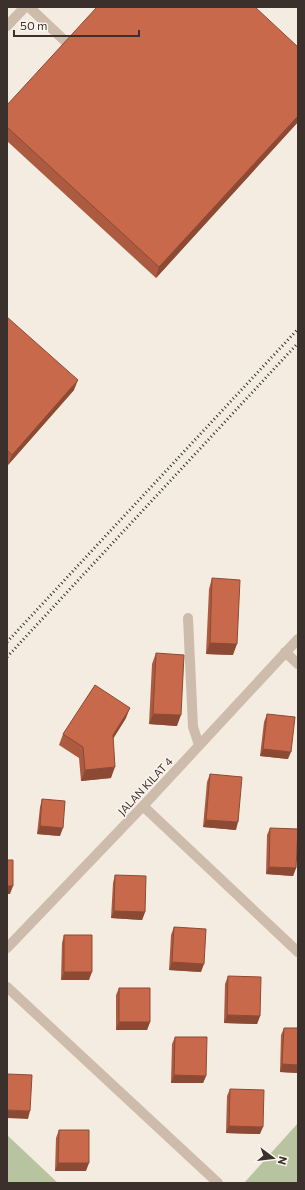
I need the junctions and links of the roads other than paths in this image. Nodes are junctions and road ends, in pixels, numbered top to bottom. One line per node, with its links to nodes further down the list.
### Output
1 (25, 7): 3 (street)
2 (29, 7): 4 (street)
3 (7, 26)
4 (66, 41)
5 (188, 618): 9 (street)
6 (298, 639): 7 (street, JALAN KILAT 4)
7 (285, 652): 8 (street); 9 (street, JALAN KILAT 4)
8 (298, 664)
9 (199, 745): 10 (street, JALAN KILAT 4)
10 (143, 806): 11 (street, JALAN KILAT 4); 12 (street)
11 (7, 948)
12 (298, 952)
13 (7, 987): 14 (street)
14 (218, 1183)

